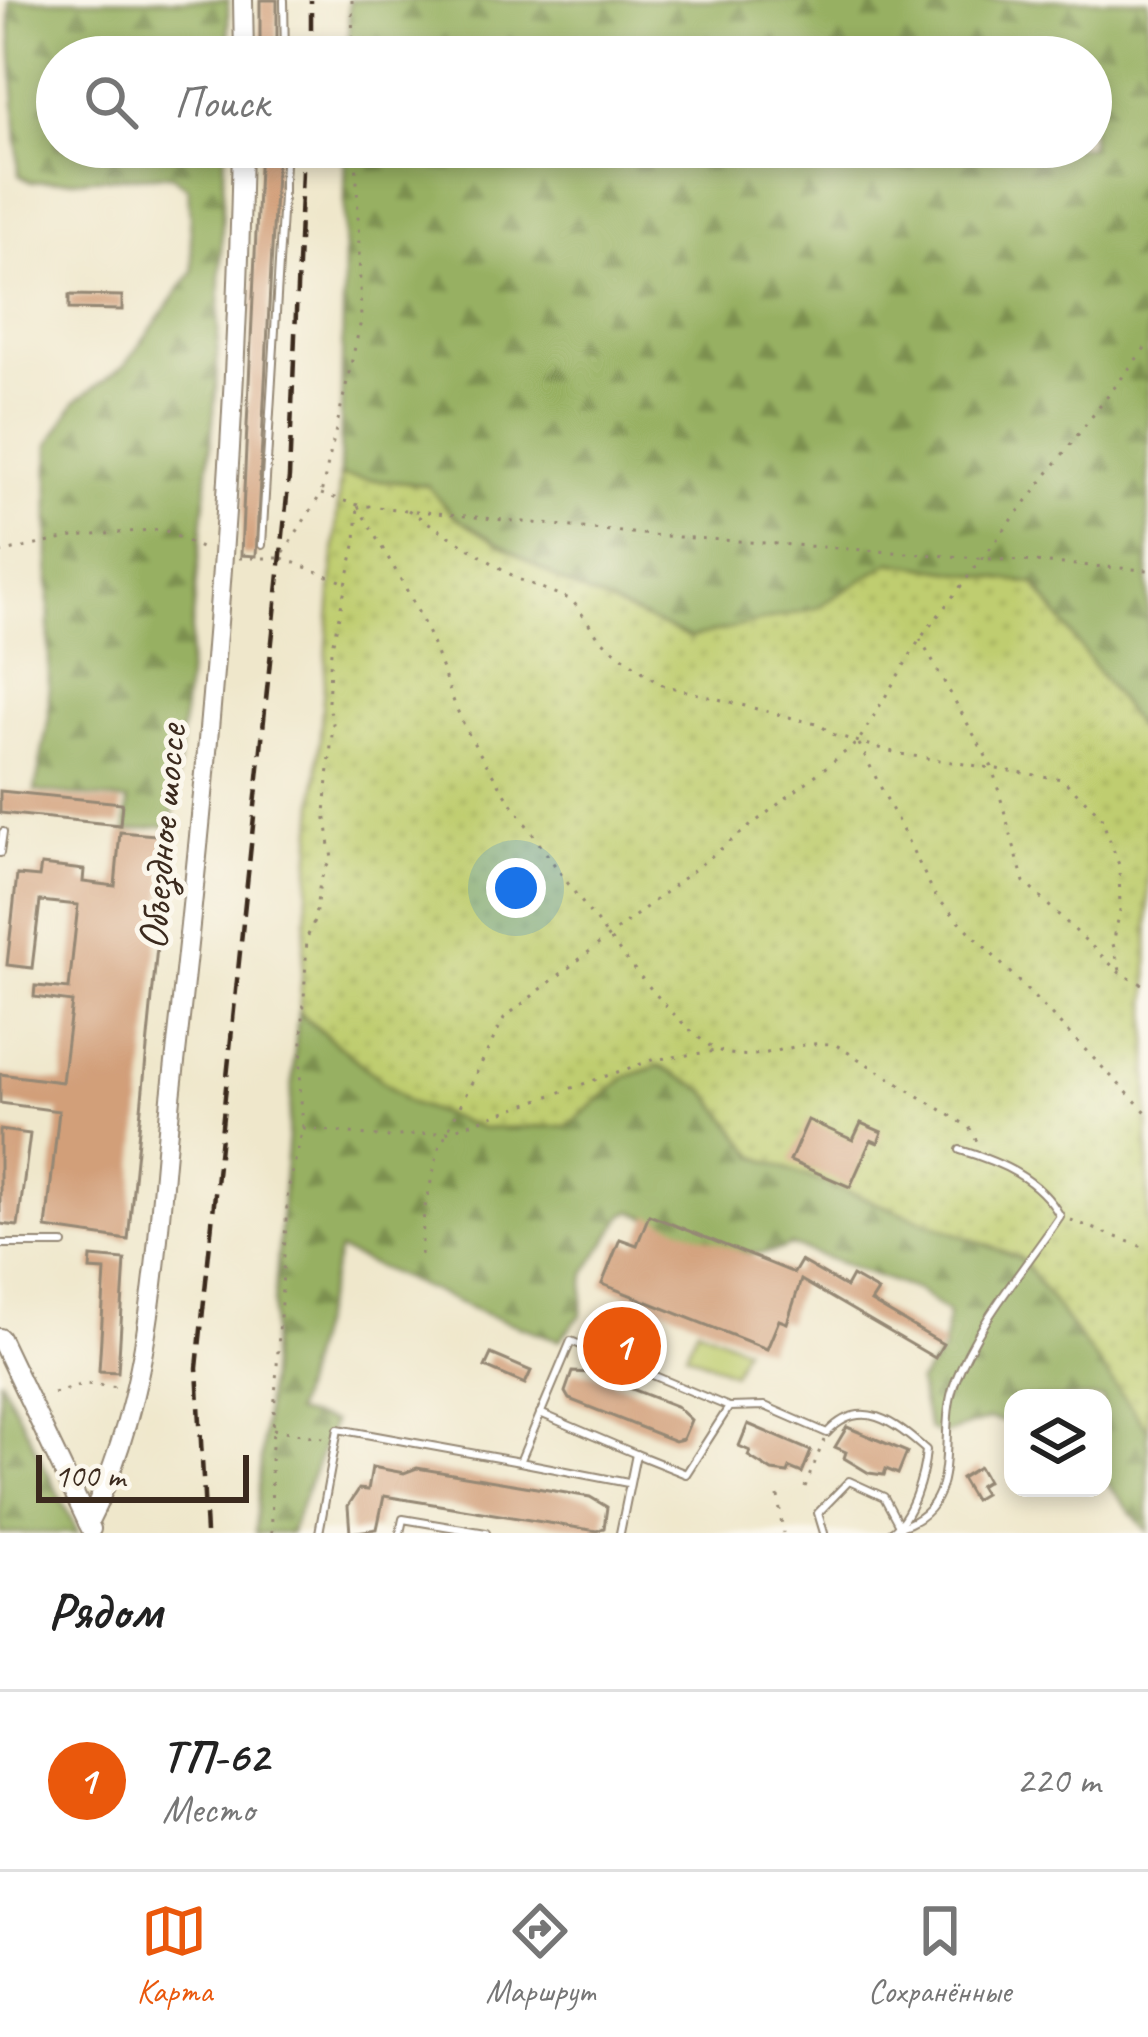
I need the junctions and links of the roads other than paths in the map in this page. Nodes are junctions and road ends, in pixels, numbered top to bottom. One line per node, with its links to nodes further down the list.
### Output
1 (243, 0): 3 (main road)
2 (284, 0): 4 (lane)
3 (244, 36)
4 (285, 36)
5 (242, 168): 20 (main road, Объездное шоссе)
6 (285, 168): 7 (lane)
7 (262, 544)
8 (3, 832): 9 (lane)
9 (0, 854)
10 (960, 1150): 19 (lane)
11 (0, 1244): 12 (lane)
12 (63, 1244)
13 (0, 1338): 20 (main road)
14 (730, 1407): 15 (lane); 16 (lane); 19 (lane)
15 (540, 1413): 16 (lane); 17 (lane)
16 (636, 1454): 18 (lane)
17 (520, 1462): 18 (lane); 21 (lane)
18 (630, 1483): 24 (lane)
19 (900, 1526): 25 (lane); 26 (lane)
20 (91, 1528)
21 (319, 1533)
22 (400, 1533): 23 (lane)
23 (486, 1533)
24 (620, 1533)
25 (824, 1533)
26 (890, 1533)

